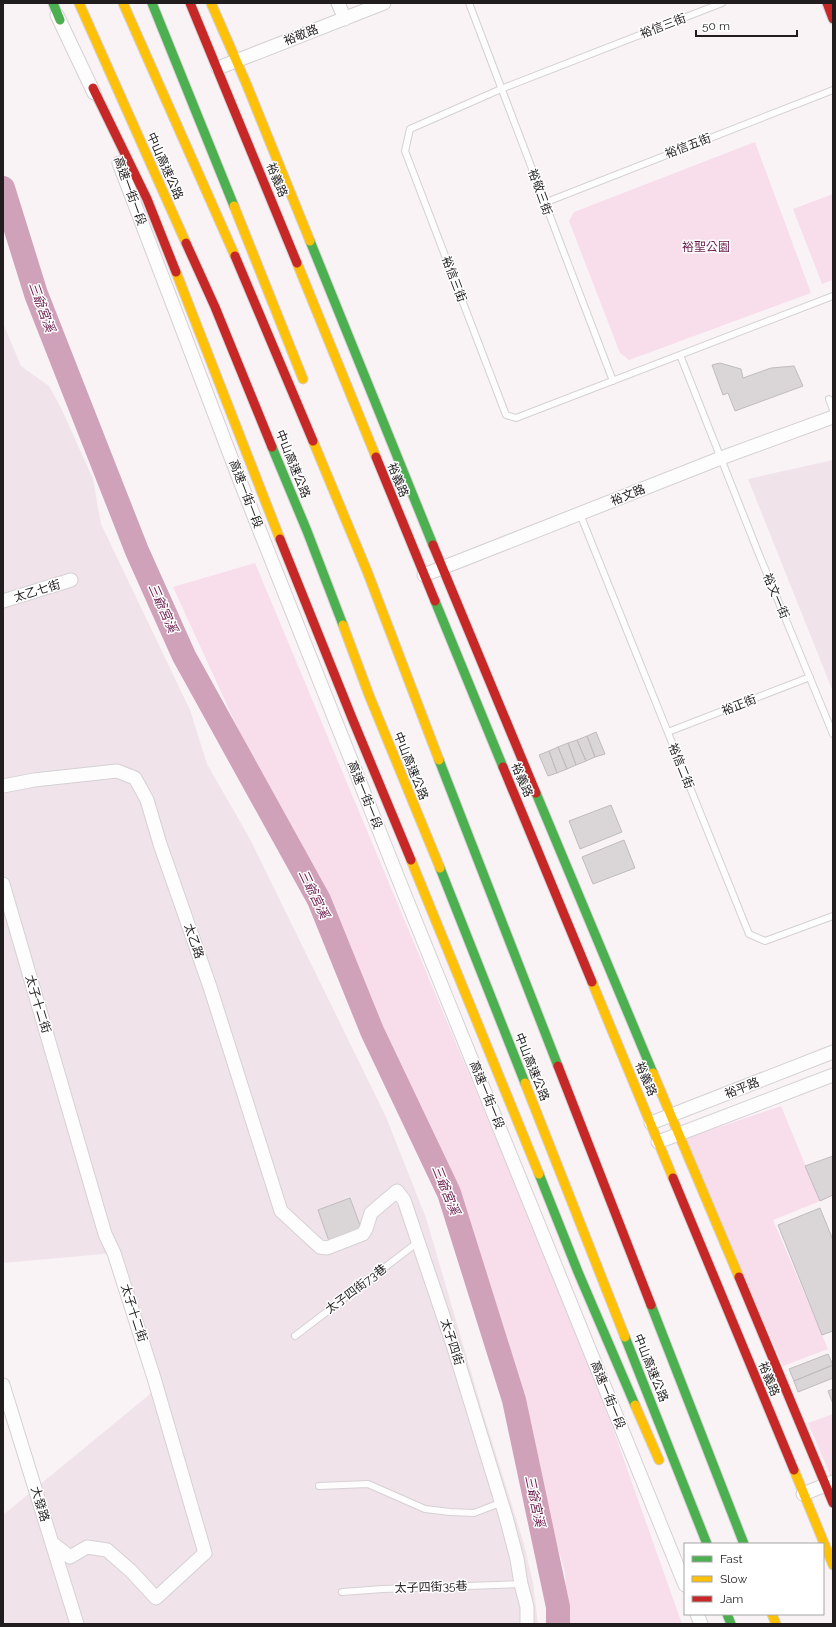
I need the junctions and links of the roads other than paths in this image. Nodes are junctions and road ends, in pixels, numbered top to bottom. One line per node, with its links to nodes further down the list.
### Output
1 (52, 3): 17 (street, 高速一街一段)
2 (78, 3): 60 (main road, 中山高速公路)
3 (123, 3): 33 (main road, 中山高速公路)
4 (152, 3): 25 (main road)
5 (190, 3): 16 (main road, 裕義路)
6 (211, 3): 14 (main road, 裕義路)
7 (338, 3): 12 (street)
8 (384, 3): 12 (street, 裕敬路)
9 (469, 3): 18 (lane, 裕敬三街)
10 (722, 3): 18 (lane, 裕信三街)
11 (827, 3): 13 (main road)
12 (345, 18): 14 (street, 裕敬路)
13 (833, 19)
14 (236, 60): 16 (street, 裕敬路); 32 (main road, 裕義路)
15 (93, 68): 20 (main road)
16 (218, 68): 34 (main road, 裕義路)
17 (93, 88): 20 (main road); 65 (street, 高速一街一段)
18 (501, 89): 21 (lane, 裕敬三街); 24 (lane, 裕信三街)
19 (833, 90): 21 (lane, 裕信五街)
20 (147, 199): 53 (main road)
21 (544, 203): 24 (lane, 裕敬三街)
22 (833, 296): 23 (lane, 裕信三街)
23 (680, 355): 24 (lane, 裕信三街); 29 (lane, 裕文一街)
24 (613, 381)
25 (308, 391)
26 (829, 399): 27 (lane)
27 (833, 410)
28 (833, 417): 29 (street, 裕文路)
29 (721, 458): 31 (street, 裕文路); 37 (lane, 裕文一街)
30 (352, 510): 33 (main road)
31 (580, 514): 32 (street, 裕文路); 38 (lane, 裕信二街)
32 (442, 567): 34 (street, 裕文路); 45 (main road, 裕義路)
33 (367, 571): 61 (main road, 中山高速公路)
34 (424, 575): 46 (main road, 裕義路)
35 (71, 580): 36 (street, 太乙七街)
36 (3, 601)
37 (810, 678): 38 (lane, 裕正街); 39 (lane, 裕文一街)
38 (668, 732): 42 (lane, 裕信二街)
39 (833, 734)
40 (3, 786): 49 (street, 太乙路)
41 (3, 884): 59 (street, 太子十二街)
42 (833, 916)
43 (833, 1052): 45 (street, 裕平路)
44 (833, 1075): 47 (street, 裕平路)
45 (671, 1115): 46 (street, 裕平路); 47 (main road, 裕義路)
46 (651, 1123): 48 (main road, 裕義路)
47 (678, 1134): 48 (street, 裕平路); 54 (main road, 裕義路)
48 (658, 1142): 56 (main road, 裕義路)
49 (298, 1227): 50 (street, 太子四街)
50 (418, 1242): 51 (lane, 太子四街73巷); 57 (street, 太子四街)
51 (295, 1336)
52 (3, 1385): 59 (street, 大發路)
53 (662, 1468)
54 (829, 1483): 56 (street); 58 (main road, 裕義路)
55 (319, 1486): 57 (lane)
56 (803, 1494): 62 (main road, 裕義路)
57 (500, 1503): 66 (street, 太子四街)
58 (833, 1503)
59 (52, 1543): 68 (street, 大發路)
60 (707, 1543)
61 (744, 1543)
62 (824, 1543)
63 (824, 1544): 64 (main road, 裕義路)
64 (833, 1565)
65 (684, 1583)
66 (521, 1584): 67 (lane, 太子四街35巷); 69 (street, 太子四街)
67 (342, 1592)
68 (77, 1624)
69 (528, 1624)

